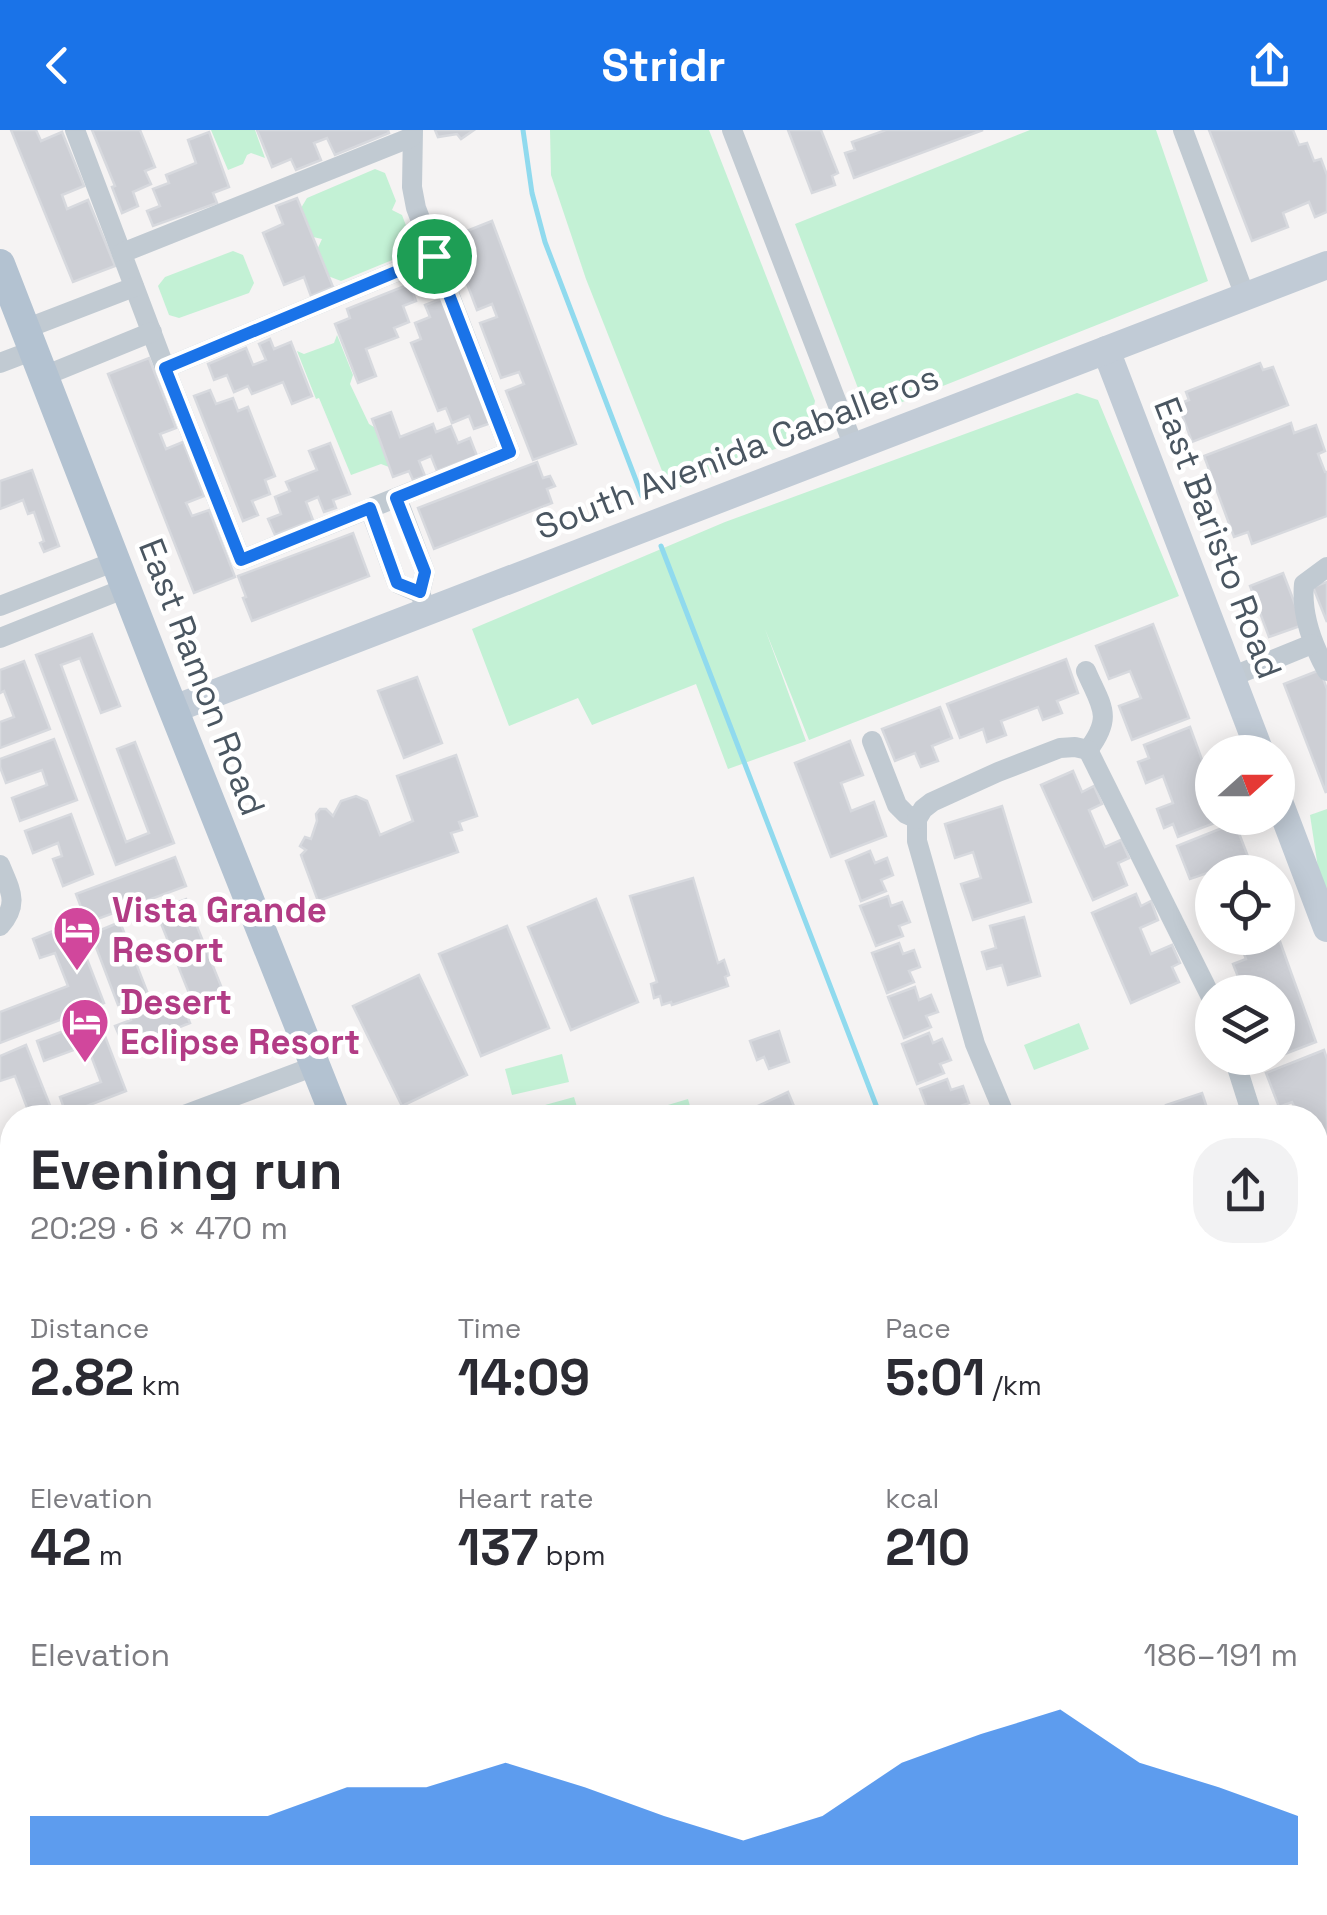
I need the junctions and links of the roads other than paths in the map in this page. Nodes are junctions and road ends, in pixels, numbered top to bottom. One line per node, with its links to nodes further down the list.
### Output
1 (75, 130): 5 (street)
2 (732, 130): 16 (street)
3 (1183, 130): 10 (street)
4 (412, 133): 5 (street); 6 (street)
5 (122, 254): 9 (street)
6 (434, 256): 15 (street); 17 (street)
7 (0, 264): 13 (main road, East Ramon Road)
8 (1327, 265): 10 (street, South Avenida Caballeros)
9 (134, 287): 11 (street); 13 (street)
10 (1245, 296): 12 (street, South Avenida Caballeros)
11 (152, 332): 13 (street); 15 (street)
12 (1106, 350): 16 (street, South Avenida Caballeros); 27 (street, East Baristo Road)
13 (34, 352): 14 (street); 20 (main road, East Ramon Road)
14 (0, 364)
15 (165, 368): 18 (street)
16 (854, 447): 21 (street, South Avenida Caballeros)
17 (396, 498): 18 (street); 21 (street)
18 (370, 508): 21 (street)
19 (1327, 567): 24 (street)
20 (121, 574): 22 (street); 23 (street); 28 (main road, East Ramon Road)
21 (424, 602): 28 (street, South Avenida Caballeros)
22 (0, 606)
23 (0, 638)
24 (1312, 644): 25 (street); 27 (street)
25 (1327, 670)
26 (1086, 671): 31 (street)
27 (1231, 676): 29 (street, East Baristo Road)
28 (174, 710): 38 (main road, East Ramon Road)
29 (1254, 735)
30 (872, 741): 32 (street)
31 (1088, 750): 32 (street); 37 (street)
32 (917, 819): 42 (street)
33 (1292, 835): 36 (street)
34 (0, 865): 35 (street)
35 (0, 926)
36 (1327, 928)
37 (1200, 975)
38 (315, 1066): 40 (street); 41 (main road, East Ramon Road)
39 (1239, 1075): 43 (street)
40 (211, 1105)
41 (331, 1105)
42 (1001, 1105)
43 (1249, 1105)

